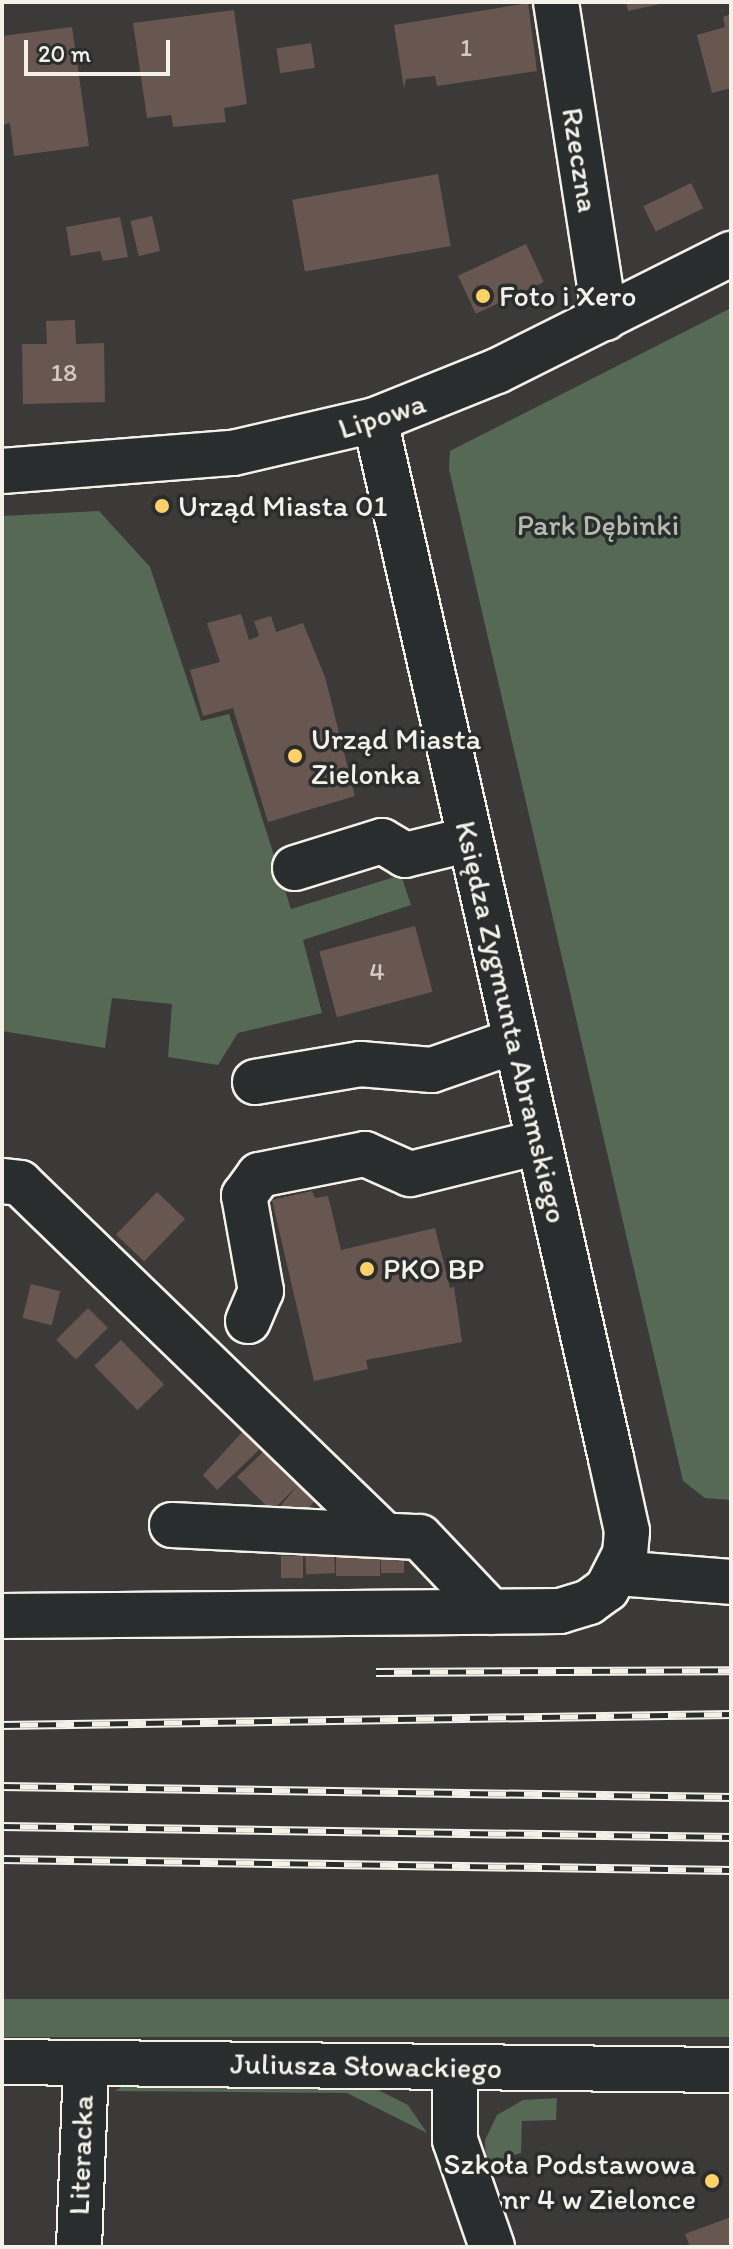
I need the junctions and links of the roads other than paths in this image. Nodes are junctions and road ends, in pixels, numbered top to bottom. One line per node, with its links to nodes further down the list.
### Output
1 (556, 2): 3 (street, Rzeczna)
2 (731, 254): 3 (street, Lipowa)
3 (605, 318): 4 (street, Lipowa)
4 (375, 420): 5 (street, Lipowa); 6 (street, Księdza Zygmunta Abramskiego)
5 (2, 471)
6 (470, 839): 7 (street); 8 (street, Księdza Zygmunta Abramskiego)
7 (295, 868)
8 (515, 1041): 9 (street); 10 (street, Księdza Zygmunta Abramskiego)
9 (255, 1082)
10 (539, 1142): 12 (street); 15 (street, Księdza Zygmunta Abramskiego)
11 (2, 1181): 14 (street)
12 (248, 1321)
13 (172, 1525): 14 (street)
14 (380, 1531): 17 (street)
15 (617, 1573): 16 (street); 17 (street)
16 (731, 1582)
17 (491, 1612): 18 (street)
18 (2, 1616)
19 (2, 2062): 20 (street, Juliusza Słowackiego)
20 (86, 2063): 21 (street, Juliusza Słowackiego); 23 (street, Literacka)
21 (455, 2069): 22 (street, Juliusza Słowackiego); 24 (street)
22 (731, 2070)
23 (79, 2247)
24 (492, 2247)

